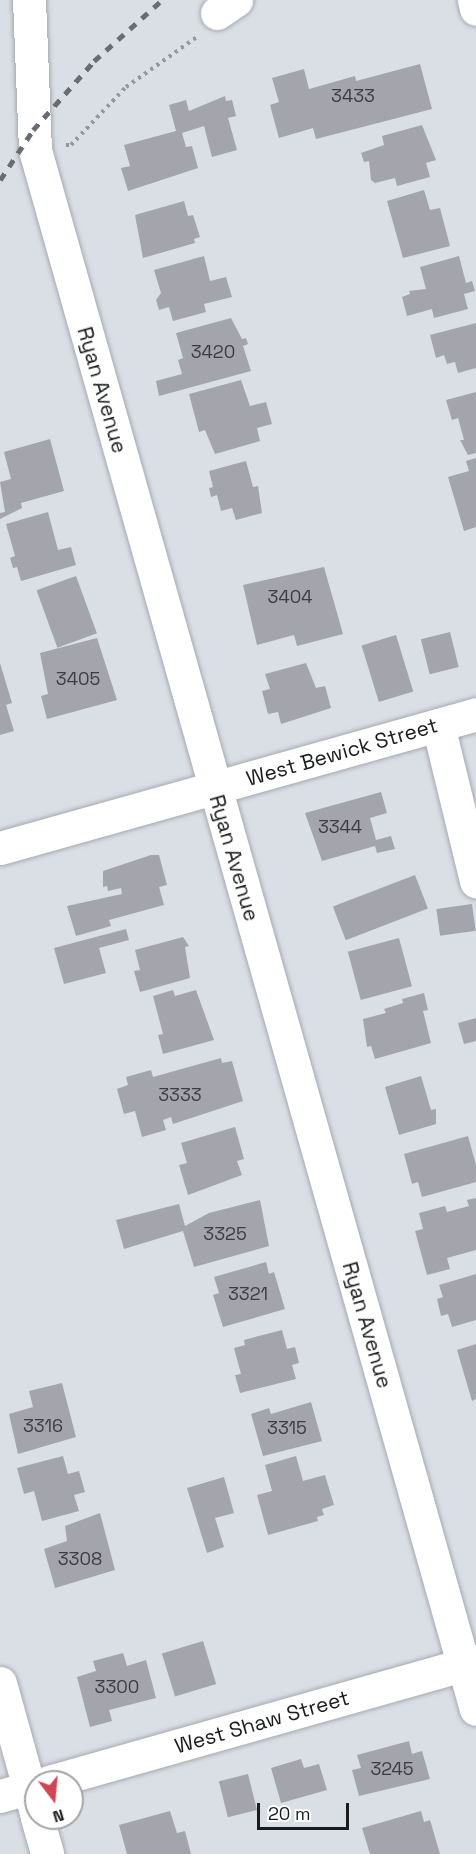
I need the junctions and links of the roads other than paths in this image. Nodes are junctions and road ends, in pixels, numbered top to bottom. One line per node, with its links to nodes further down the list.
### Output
1 (29, 0): 6 (street, Ryan Avenue)
2 (474, 0): 3 (street)
3 (476, 9)
4 (476, 714): 5 (street, West Bewick Street)
5 (438, 725): 6 (street, West Bewick Street); 8 (street)
6 (214, 788): 7 (street, West Bewick Street); 9 (street, Ryan Avenue)
7 (0, 848)
8 (476, 881)
9 (470, 1663): 11 (street, Ryan Avenue); 13 (street, West Shaw Street)
10 (0, 1683): 12 (street)
11 (476, 1709)
12 (24, 1771)
13 (84, 1781)
14 (40, 1830): 15 (street)
15 (47, 1854)

